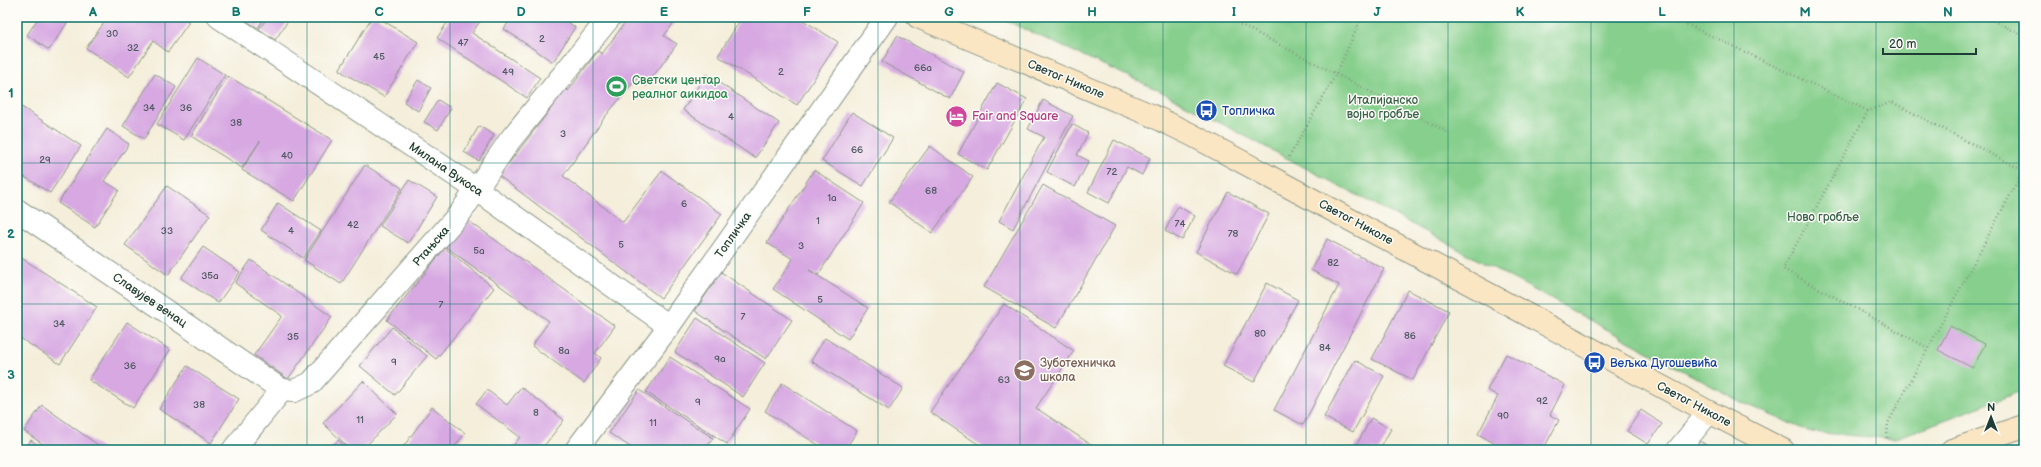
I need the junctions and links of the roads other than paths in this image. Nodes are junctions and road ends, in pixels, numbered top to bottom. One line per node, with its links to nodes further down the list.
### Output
1 (218, 17): 5 (street, Милана Вукоса)
2 (610, 17): 5 (street, Ртањска)
3 (887, 17): 7 (street, Топличка)
4 (918, 17): 9 (street, Светог Николе)
5 (476, 189): 7 (street, Милана Вукоса); 8 (street, Ртањска)
6 (17, 210): 8 (street, Славујев венац)
7 (669, 326): 12 (street, Топличка)
8 (282, 390): 11 (street)
9 (1708, 412): 13 (street); 14 (street, Светог Николе)
10 (2024, 426): 15 (street)
11 (233, 450)
12 (576, 450)
13 (1678, 450)
14 (1783, 450)
15 (1952, 450)

